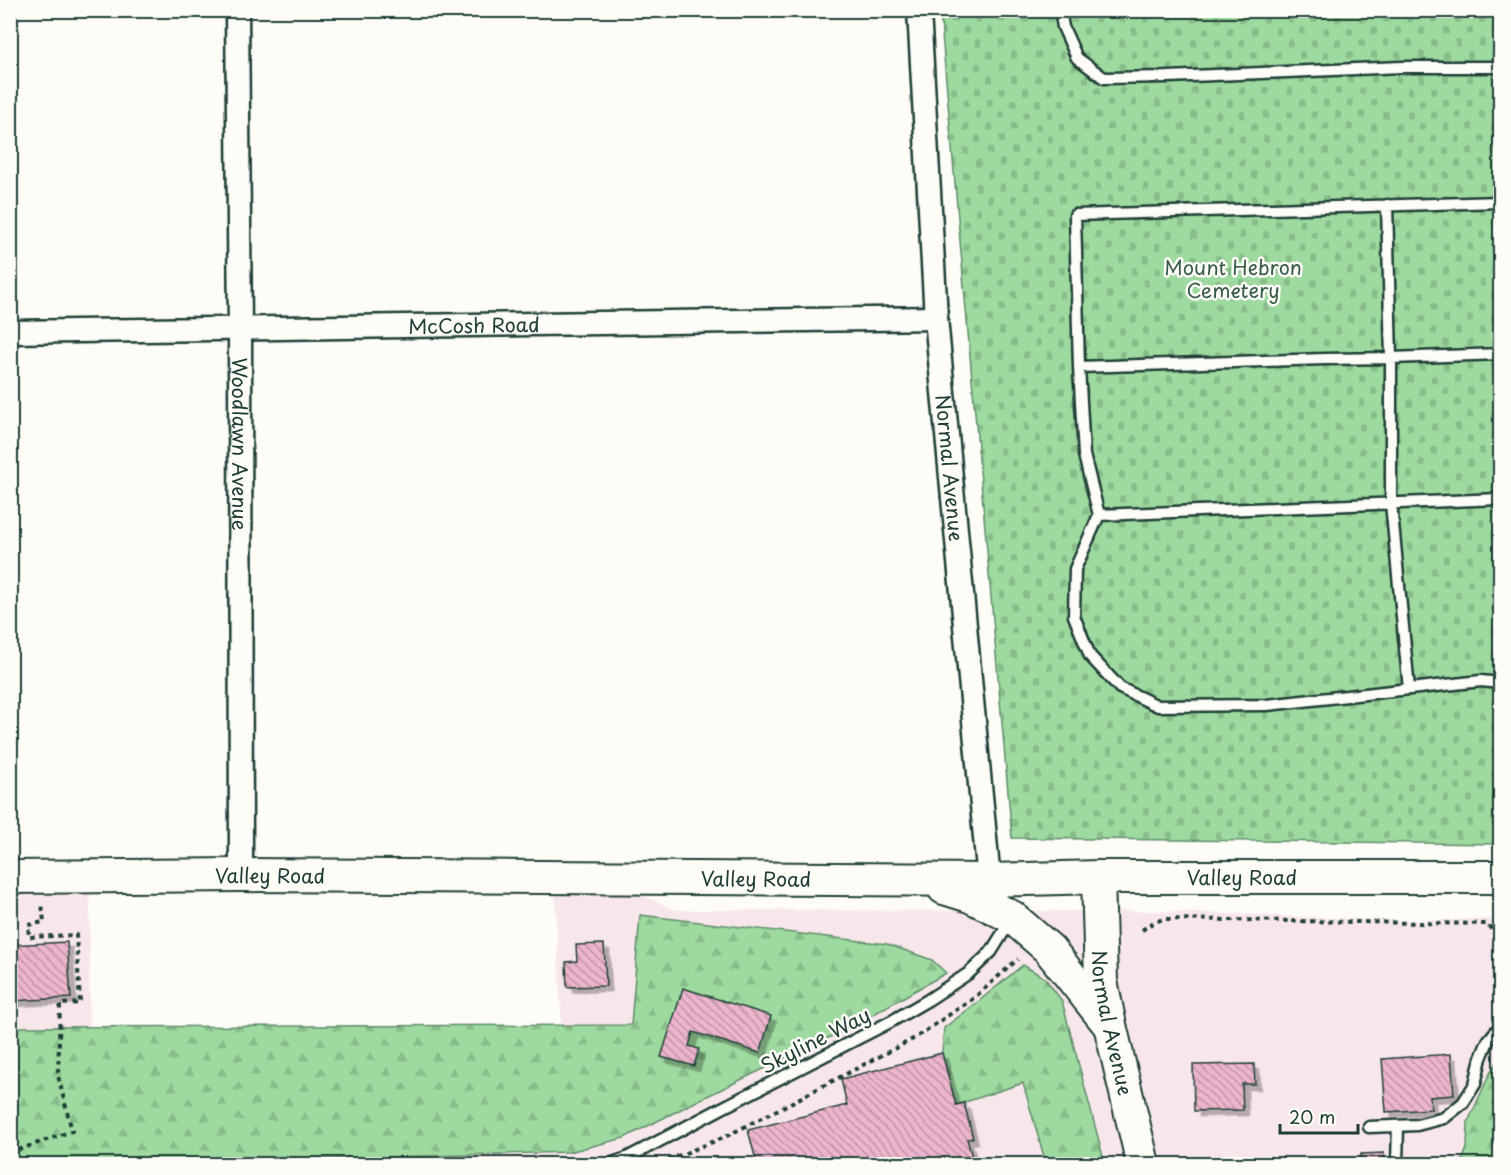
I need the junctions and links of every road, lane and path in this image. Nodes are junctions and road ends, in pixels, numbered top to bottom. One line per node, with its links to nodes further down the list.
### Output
1 (237, 10): 8 (street, Woodlawn Avenue)
2 (919, 10): 7 (street, Normal Avenue)
3 (1060, 10): 4 (lane)
4 (1500, 67)
5 (1500, 202): 6 (lane)
6 (1387, 205): 11 (lane); 12 (lane)
7 (936, 318): 8 (street, McCosh Road); 23 (street, Normal Avenue)
8 (240, 329): 9 (street, McCosh Road); 18 (street, Woodlawn Avenue)
9 (10, 332)
10 (1500, 354): 11 (lane)
11 (1391, 358): 12 (lane); 14 (lane)
12 (1079, 367): 15 (lane)
13 (1500, 499): 14 (lane)
14 (1391, 503): 15 (lane); 17 (lane)
15 (1099, 516): 17 (lane)
16 (1500, 683): 17 (lane)
17 (1409, 689)
18 (241, 875): 19 (main road, Valley Road); 22 (main road, Valley Road)
19 (26, 877): 32 (path)
20 (1098, 877): 21 (main road, Valley Road); 23 (main road, Valley Road); 28 (main road, Normal Avenue)
21 (1500, 877)
22 (917, 879): 23 (main road, Valley Road); 24 (main road)
23 (989, 880): 24 (street, Normal Avenue)
24 (1012, 917): 28 (main road); 34 (lane, Skyline Way)
25 (1142, 930): 26 (path)
26 (1500, 943)
27 (1018, 959): 33 (path)
28 (1110, 1025): 35 (main road, Normal Avenue)
29 (1500, 1026): 30 (lane)
30 (1398, 1125): 31 (lane); 36 (lane)
31 (1369, 1128)
32 (10, 1153)
33 (665, 1161)
34 (609, 1164)
35 (1143, 1164)
36 (1397, 1164)

